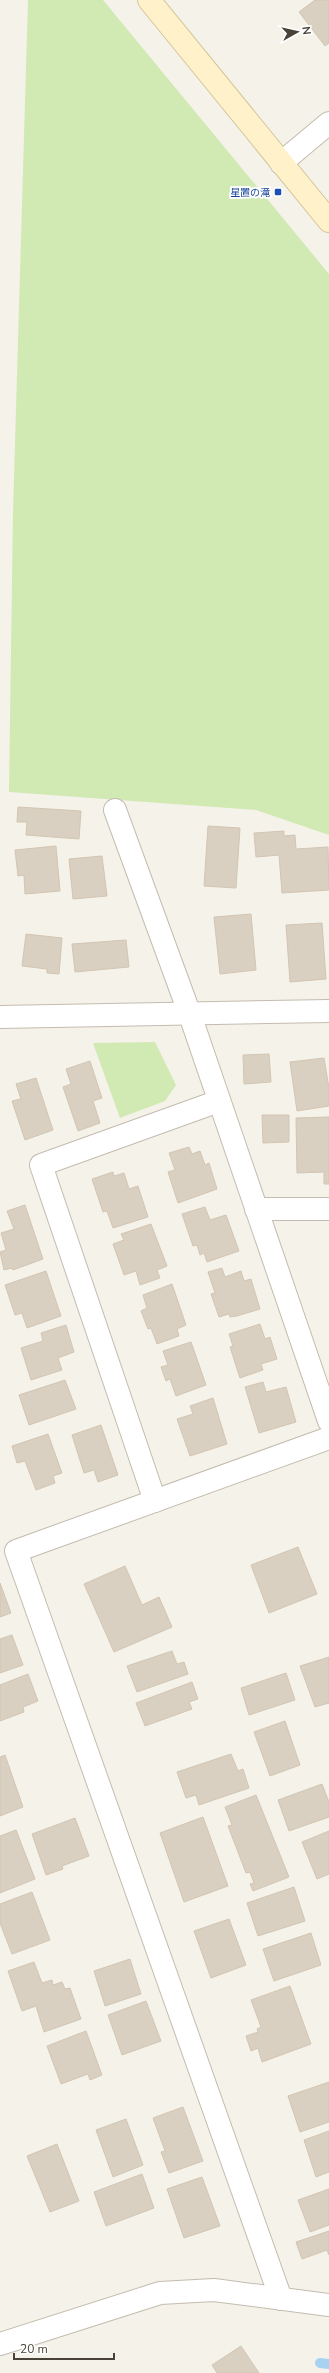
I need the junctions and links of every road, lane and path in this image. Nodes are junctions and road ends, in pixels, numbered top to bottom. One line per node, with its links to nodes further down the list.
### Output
1 (149, 0): 3 (street)
2 (329, 123): 3 (street)
3 (281, 163): 4 (street)
4 (329, 221)
5 (115, 810): 7 (street)
6 (329, 1011): 7 (street)
7 (189, 1012): 8 (street); 9 (street)
8 (0, 1017)
9 (220, 1101): 10 (street); 14 (street)
10 (256, 1209): 11 (street); 12 (street)
11 (329, 1209)
12 (329, 1421)
13 (329, 1438): 14 (street)
14 (155, 1501): 15 (street)
15 (281, 2299): 16 (street); 17 (street)
16 (329, 2305)
17 (0, 2344)

